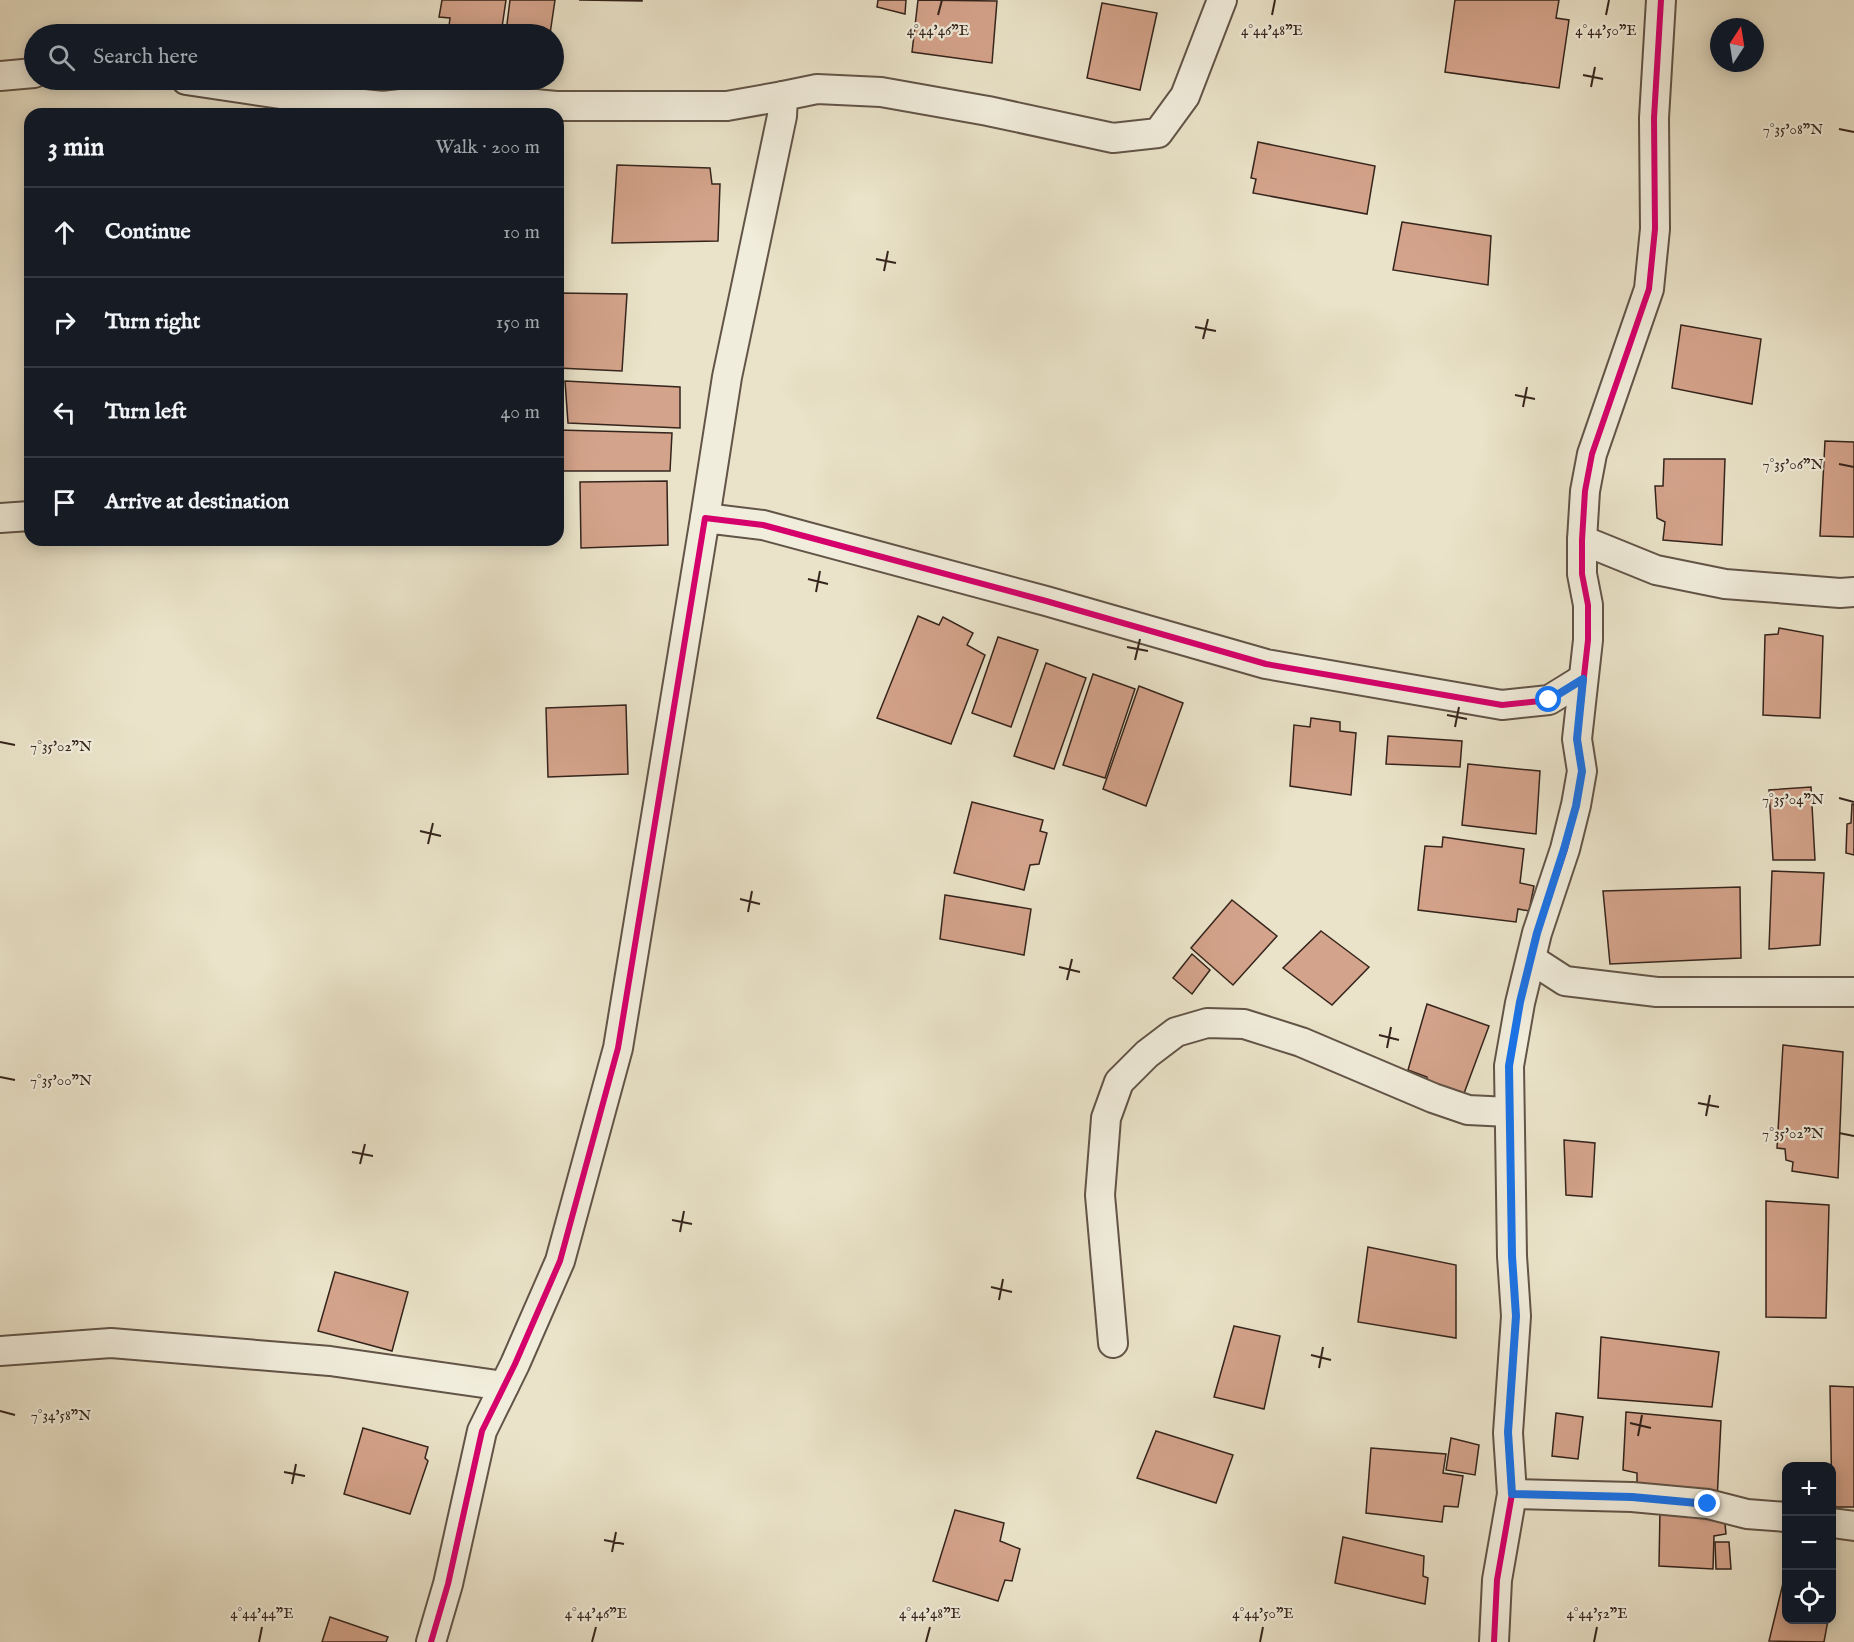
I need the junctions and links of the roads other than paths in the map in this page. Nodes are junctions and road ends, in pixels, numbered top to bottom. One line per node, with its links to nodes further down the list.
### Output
1 (1222, 0): 6 (street)
2 (1661, 0): 12 (street)
3 (24, 74): 4 (street)
4 (0, 76)
5 (254, 90): 7 (street)
6 (783, 96): 8 (street); 11 (street)
7 (371, 108)
8 (395, 108)
9 (24, 516): 10 (street)
10 (0, 518)
11 (705, 518): 14 (street); 20 (street)
12 (1582, 540): 13 (street); 14 (street)
13 (1854, 592)
14 (1583, 679): 15 (street)
15 (1531, 959): 16 (street); 17 (street)
16 (1854, 992)
17 (1509, 1112): 18 (street); 21 (street)
18 (1113, 1343)
19 (0, 1351): 20 (street)
20 (504, 1386): 25 (street)
21 (1512, 1494): 22 (street); 26 (street)
22 (1782, 1517)
23 (1836, 1524): 24 (street)
24 (1854, 1526)
25 (431, 1642)
26 (1494, 1642)

